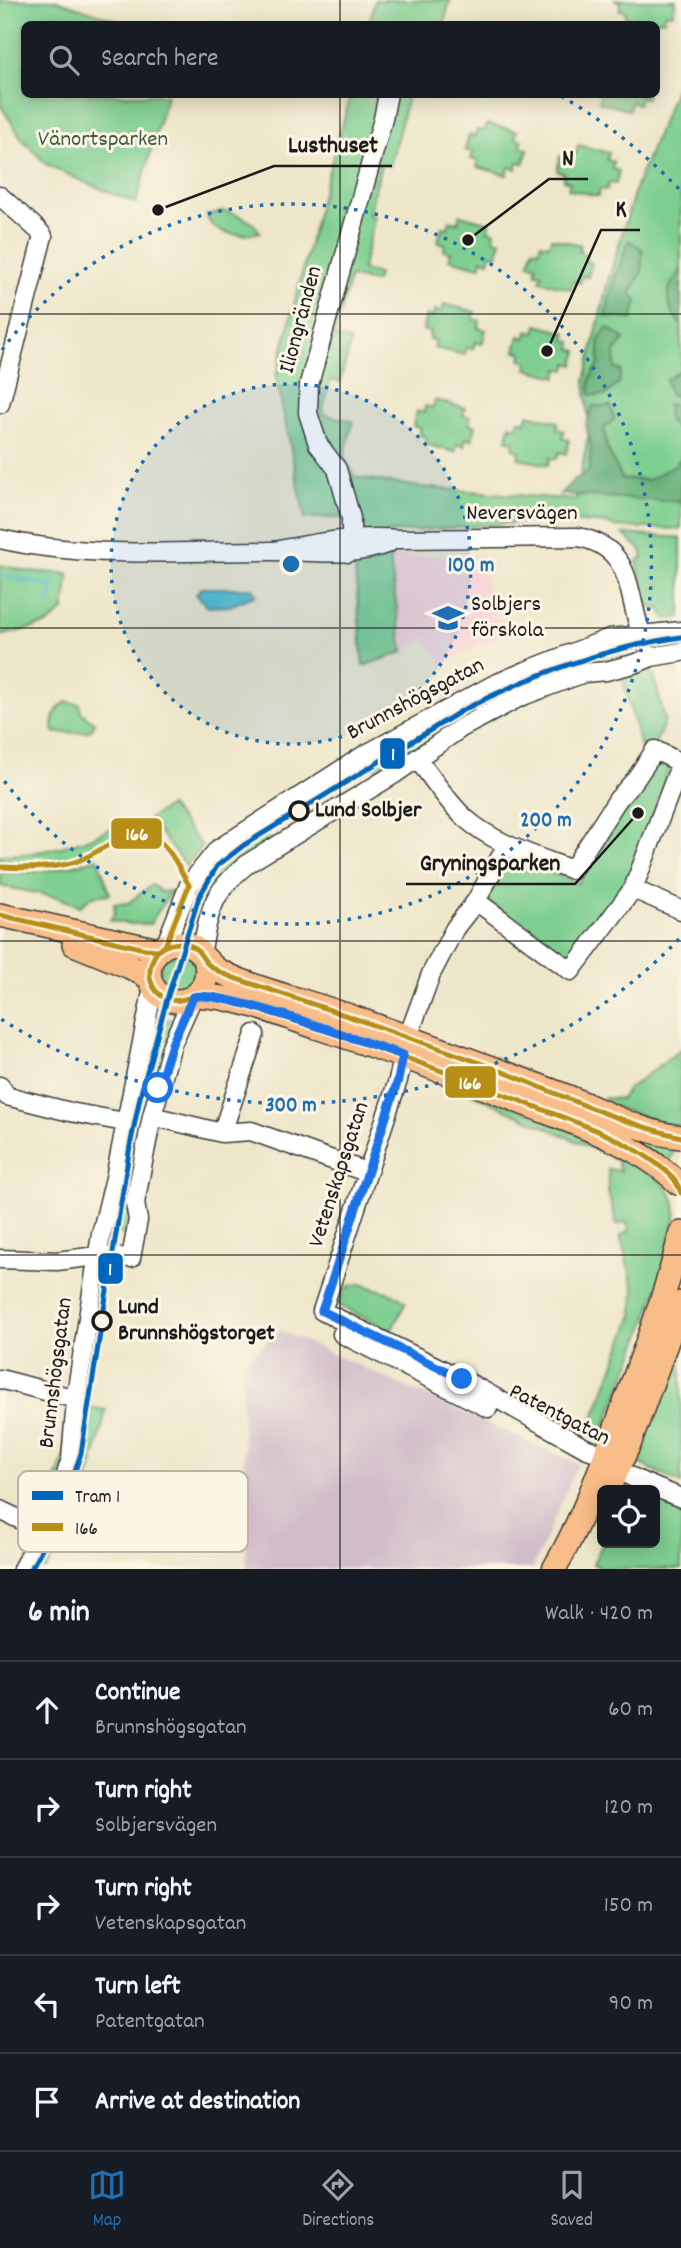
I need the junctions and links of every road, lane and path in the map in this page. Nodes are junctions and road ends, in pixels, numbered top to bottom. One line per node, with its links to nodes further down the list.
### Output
1 (387, 98): 5 (street, Iliongränden)
2 (0, 196): 3 (street)
3 (0, 404)
4 (0, 539): 5 (street, Neversvägen)
5 (350, 545): 7 (street, Neversvägen)
6 (681, 631): 7 (street, Brunnshögsgatan)
7 (641, 634): 9 (street, Neversvägen); 17 (street, Brunnshögsgatan)
8 (681, 652): 9 (street, Brunnshögsgatan)
9 (651, 657): 10 (street, Brunnshögsgatan)
10 (417, 758): 12 (street); 18 (street, Brunnshögsgatan)
11 (681, 763): 12 (street); 13 (street)
12 (507, 845): 14 (street, Vetenskapsgatan)
13 (633, 889): 14 (street); 15 (street)
14 (476, 901): 22 (street, Vetenskapsgatan)
15 (681, 910)
16 (5, 917): 17 (main road); 19 (main road)
17 (162, 948): 18 (main road); 19 (main road)
18 (204, 958): 20 (main road); 22 (main road)
19 (152, 983): 20 (main road); 25 (street, Brunnshögsgatan)
20 (195, 996): 22 (main road); 24 (street)
21 (255, 1034): 26 (street)
22 (405, 1046): 27 (main road); 29 (street, Vetenskapsgatan); 30 (main road)
23 (2, 1095): 25 (street)
24 (152, 1116): 26 (street); 32 (street)
25 (125, 1122): 32 (street, Brunnshögsgatan)
26 (222, 1133): 29 (street)
27 (681, 1137)
28 (681, 1156): 30 (main road)
29 (366, 1172): 35 (street, Vetenskapsgatan)
30 (679, 1188)
31 (681, 1233): 38 (main road)
32 (97, 1256): 33 (street); 37 (street, Brunnshögsgatan)
33 (0, 1259)
34 (681, 1303): 38 (main road)
35 (322, 1311): 38 (street, Patentgatan)
36 (0, 1379): 37 (street)
37 (76, 1399): 39 (street, Brunnshögsgatan)
38 (608, 1470): 40 (street, Patentgatan); 46 (main road)
39 (68, 1471)
40 (681, 1498)
41 (0, 1510): 43 (street)
42 (597, 1514): 47 (main road)
43 (18, 1519)
44 (32, 1552): 45 (street, Brunnshögsgatan)
45 (22, 1569)
46 (554, 1569)
47 (571, 1569)

